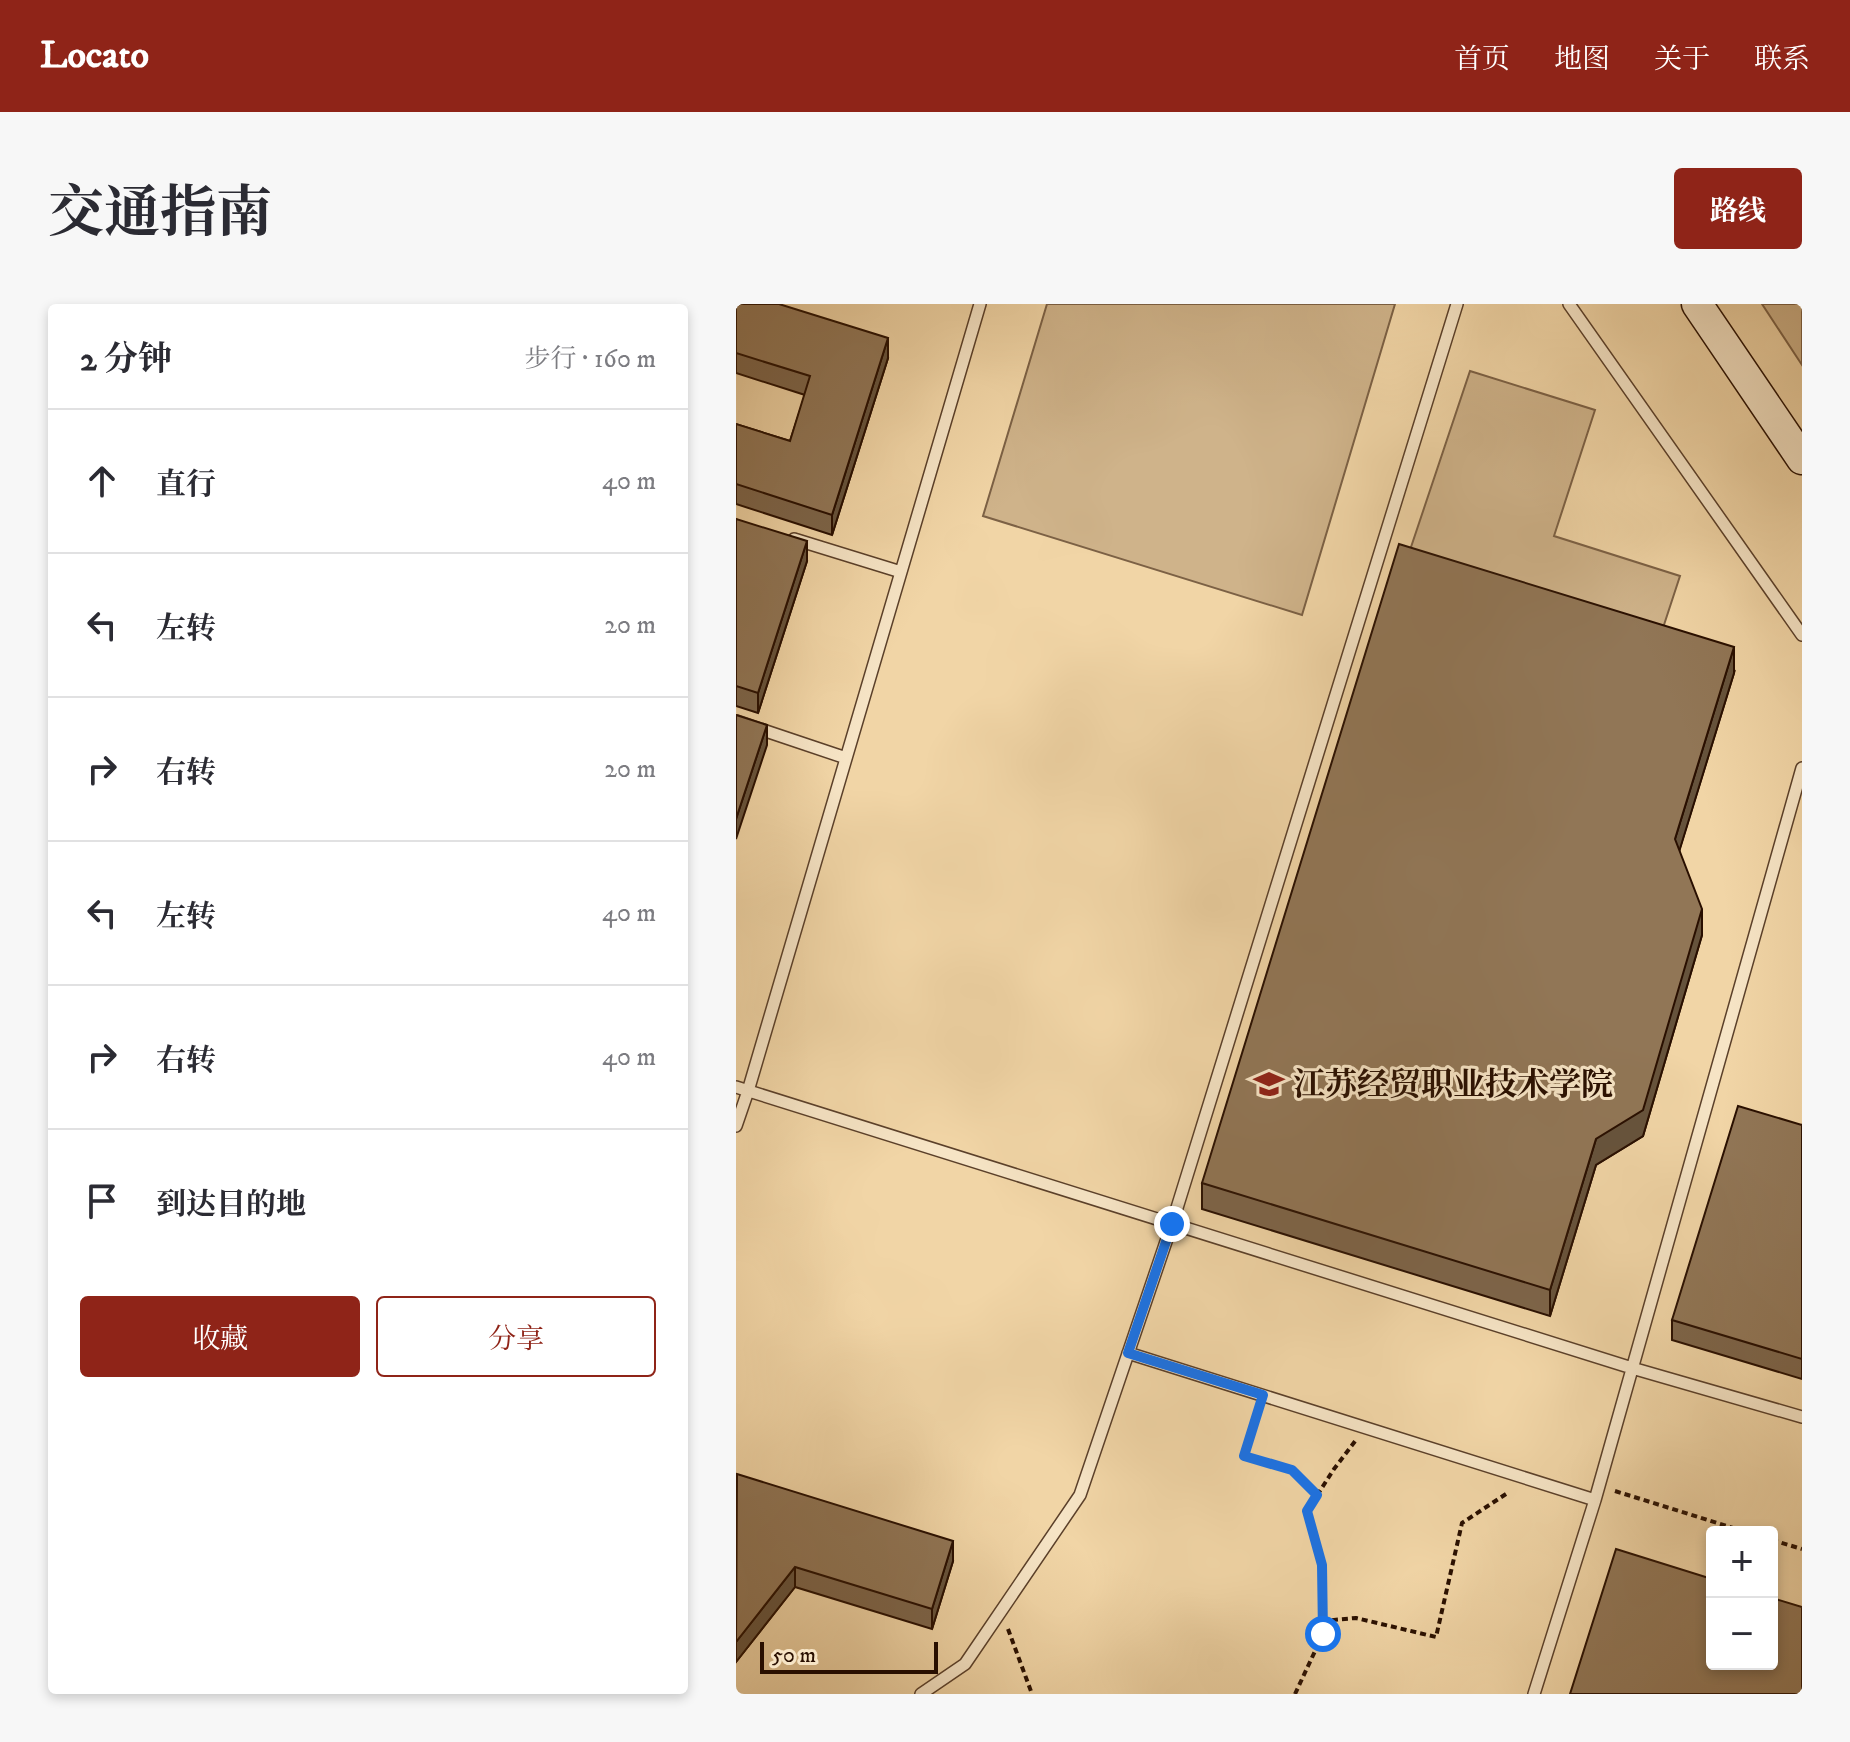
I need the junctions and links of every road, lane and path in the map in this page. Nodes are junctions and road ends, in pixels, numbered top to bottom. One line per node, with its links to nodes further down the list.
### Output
1 (980, 304): 7 (lane)
2 (1457, 304): 14 (lane)
3 (1569, 304): 8 (lane)
4 (1697, 304): 5 (street)
5 (1802, 459)
6 (781, 534): 7 (lane)
7 (901, 572): 10 (lane)
8 (1802, 635)
9 (736, 721): 10 (lane)
10 (846, 758): 12 (lane)
11 (1802, 768): 16 (lane)
12 (742, 1089): 13 (lane); 14 (lane)
13 (736, 1126)
14 (1172, 1224): 15 (lane); 16 (lane)
15 (1128, 1353): 17 (lane); 27 (lane)
16 (1632, 1368): 18 (lane); 21 (lane)
17 (1263, 1395): 19 (lane); 22 (path)
18 (1802, 1417)
19 (1366, 1428): 20 (lane); 22 (path)
20 (1527, 1479): 23 (lane); 28 (path)
21 (1599, 1486): 23 (lane); 24 (path)
22 (1317, 1495): 28 (path)
23 (1595, 1500): 32 (lane)
24 (1727, 1526)
25 (1778, 1542): 26 (path)
26 (1802, 1549)
27 (1001, 1611): 29 (lane); 30 (path)
28 (1322, 1621): 31 (path)
29 (921, 1694)
30 (1032, 1694)
31 (1295, 1694)
32 (1534, 1694)

